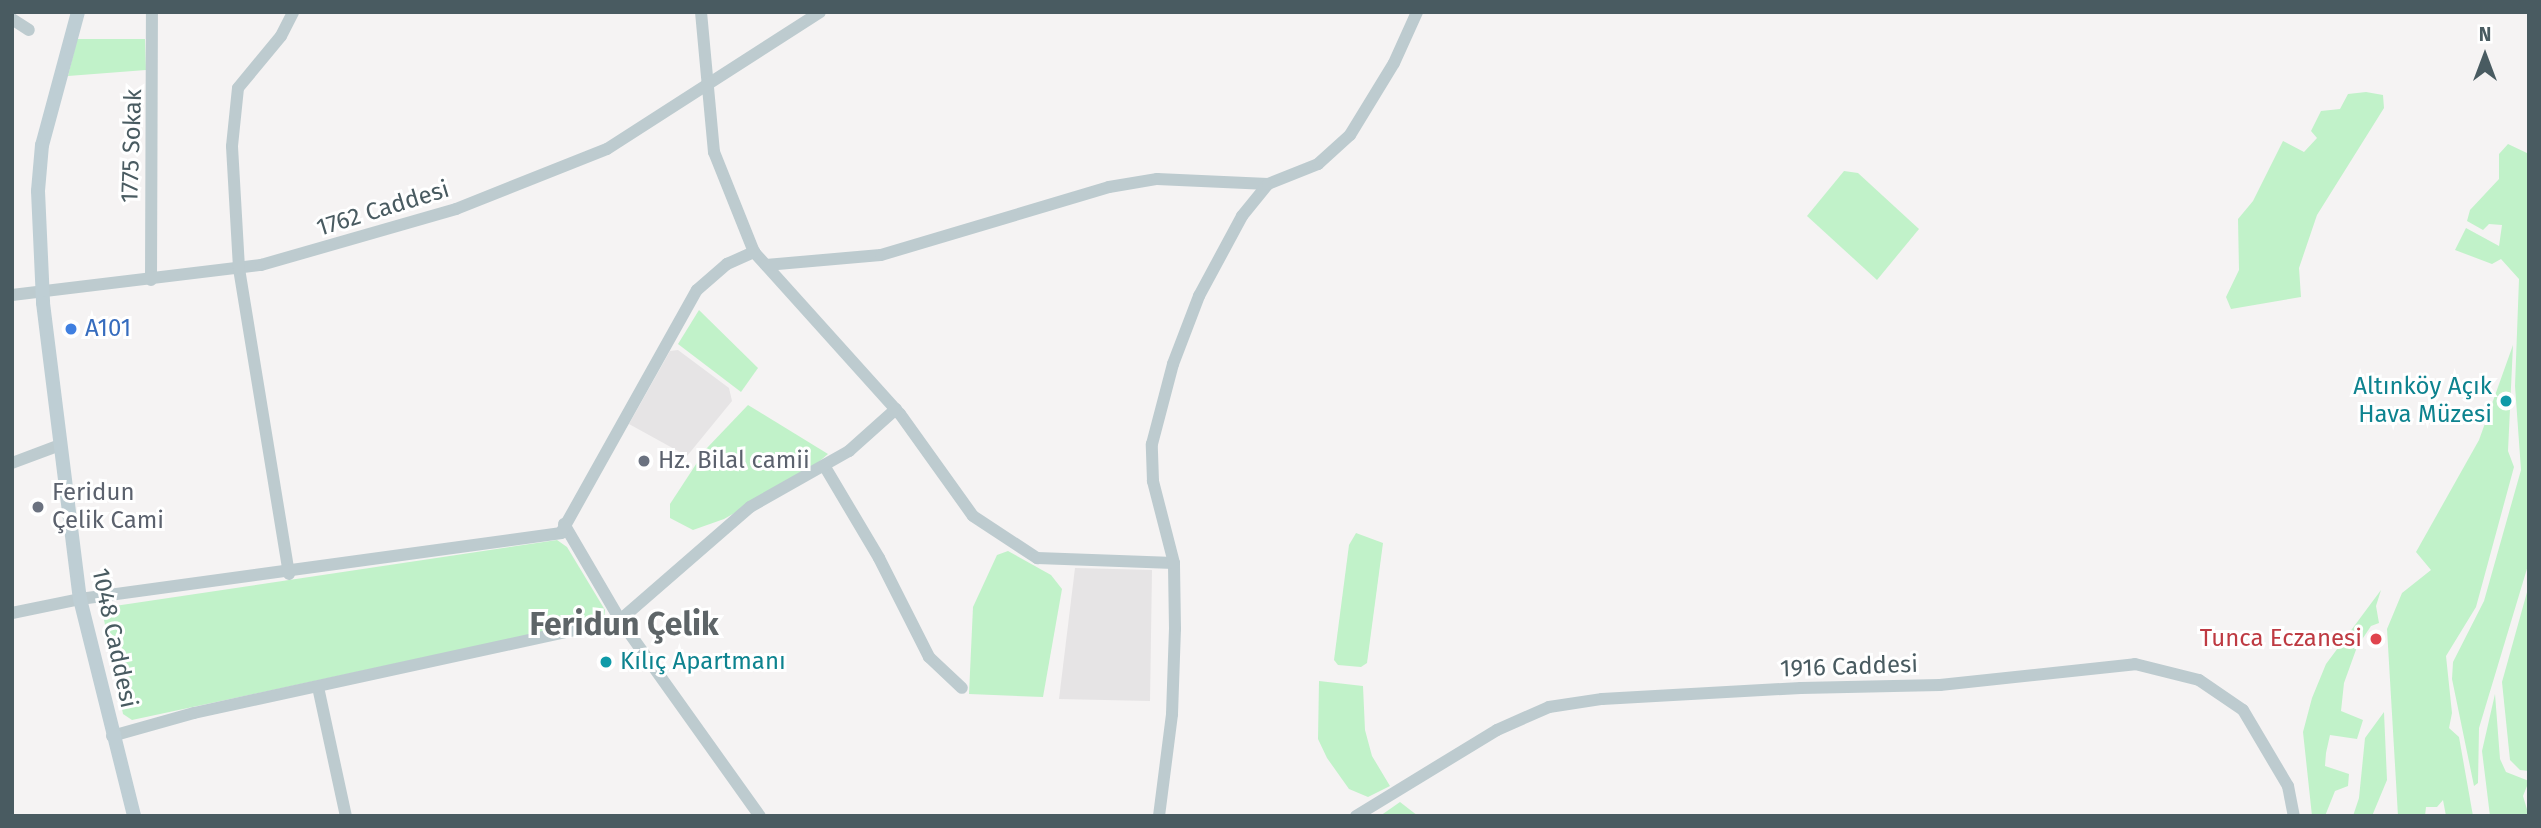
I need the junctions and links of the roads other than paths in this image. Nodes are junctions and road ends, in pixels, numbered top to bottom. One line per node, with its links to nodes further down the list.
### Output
1 (78, 12): 15 (main road, 1048 Caddesi)
2 (152, 12): 14 (street, 1775 Sokak)
3 (293, 12): 13 (street)
4 (701, 12): 9 (street)
5 (820, 12): 9 (street, 1762 Caddesi)
6 (1417, 12): 10 (street)
7 (12, 19): 8 (street)
8 (29, 30)
9 (710, 85): 11 (street); 13 (street, 1762 Caddesi)
10 (1268, 184): 12 (street); 22 (street)
11 (754, 251): 12 (street); 21 (street)
12 (766, 265): 17 (street)
13 (239, 268): 14 (street, 1762 Caddesi); 23 (street)
14 (151, 280): 15 (street, 1762 Caddesi)
15 (42, 293): 16 (street, 1762 Caddesi); 18 (main road, 1048 Caddesi)
16 (12, 295)
17 (896, 409): 20 (street); 22 (street)
18 (60, 445): 19 (street); 24 (main road, 1048 Caddesi)
19 (12, 463)
20 (825, 467): 26 (street); 28 (street)
21 (564, 524): 23 (street); 26 (street)
22 (1174, 563): 33 (street)
23 (289, 574): 24 (street)
24 (80, 599): 25 (street); 29 (main road, 1048 Caddesi)
25 (12, 613)
26 (620, 620): 27 (street); 32 (street)
27 (318, 687): 29 (street); 31 (street)
28 (961, 688)
29 (112, 736): 30 (main road, 1048 Caddesi)
30 (134, 816)
31 (346, 816)
32 (760, 816)
33 (1159, 816)
34 (1356, 816): 35 (street, 1916 Caddesi)
35 (2294, 816)

